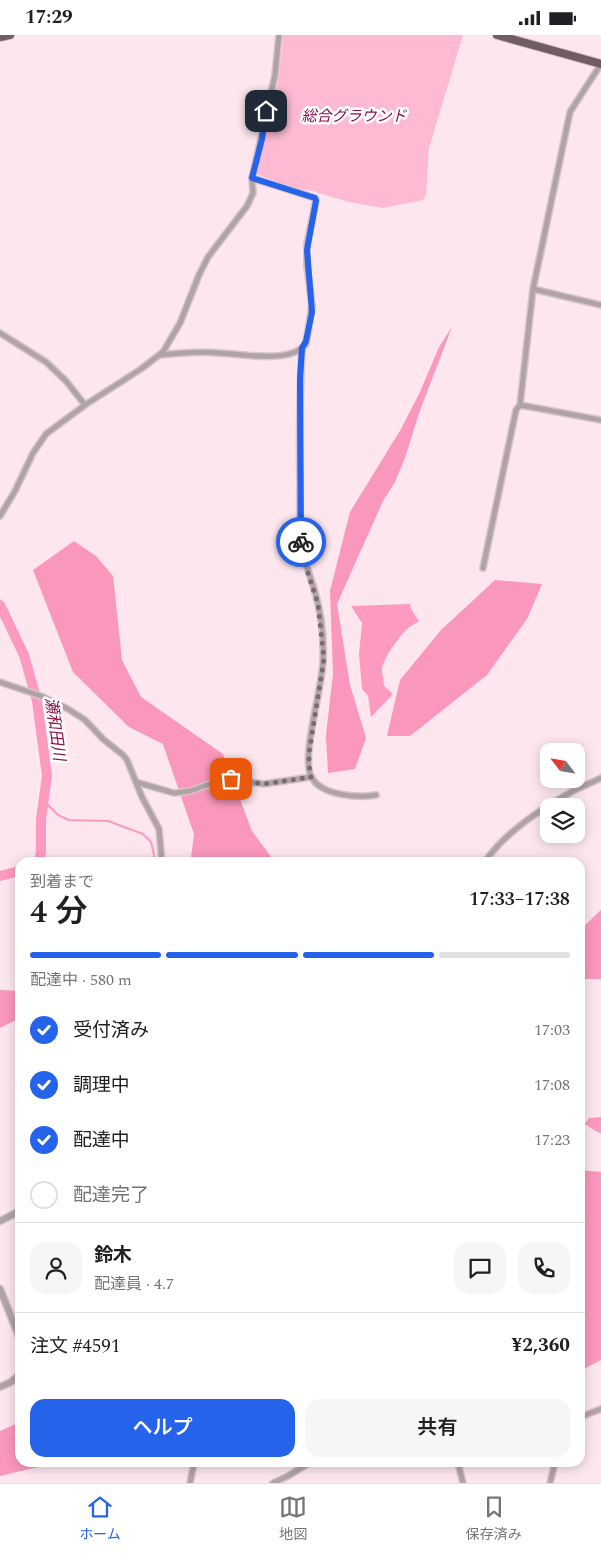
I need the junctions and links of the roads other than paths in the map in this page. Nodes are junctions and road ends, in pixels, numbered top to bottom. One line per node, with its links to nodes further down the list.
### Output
1 (10, 35): 4 (highway)
2 (278, 35): 6 (street)
3 (497, 35): 5 (highway)
4 (0, 37)
5 (601, 64): 7 (street)
6 (252, 178): 10 (street); 11 (street)
7 (533, 289): 8 (street); 13 (street)
8 (601, 305)
9 (0, 333): 12 (street)
10 (302, 348): 11 (street); 18 (street)
11 (160, 355): 12 (street)
12 (85, 405): 15 (street)
13 (520, 405): 14 (street); 16 (street)
14 (601, 420)
15 (0, 516)
16 (483, 568)
17 (0, 683): 20 (street)
18 (311, 777): 20 (street); 21 (street)
19 (601, 778): 23 (street)
20 (136, 782): 22 (street)
21 (376, 795)
22 (161, 857)
23 (489, 857)
24 (15, 1214): 25 (street)
25 (0, 1221)
26 (0, 1289): 27 (street)
27 (15, 1326)
28 (15, 1379): 29 (street)
29 (0, 1387)
30 (601, 1409): 31 (street)
31 (585, 1415)
32 (193, 1467): 36 (street)
33 (303, 1467): 37 (street)
34 (459, 1467): 38 (street)
35 (554, 1467): 39 (street)
36 (190, 1483)
37 (273, 1483)
38 (463, 1483)
39 (550, 1483)

